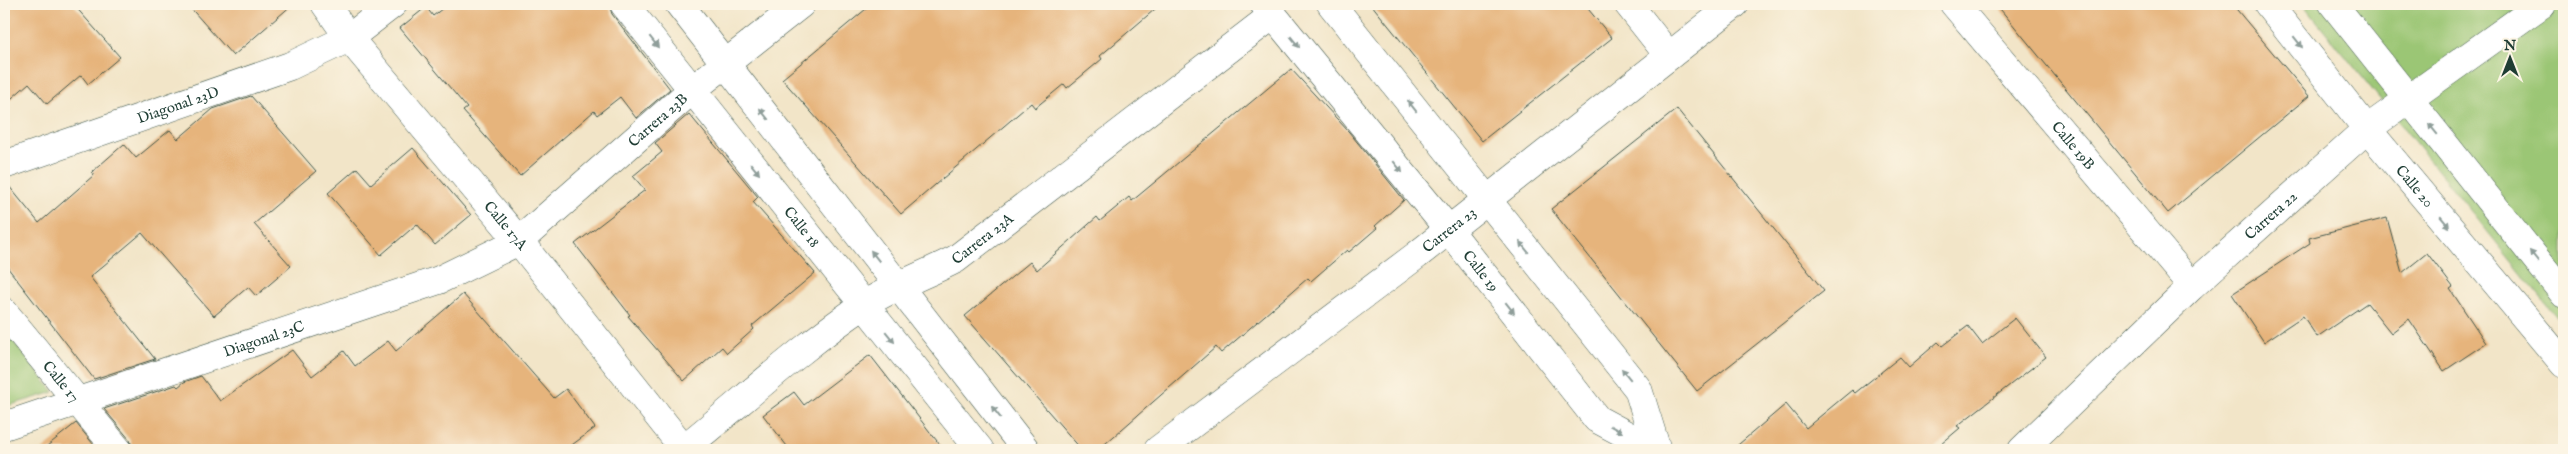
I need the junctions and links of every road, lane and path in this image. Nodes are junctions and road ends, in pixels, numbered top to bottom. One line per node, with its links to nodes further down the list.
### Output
1 (325, 4): 14 (street, Calle 17A)
2 (393, 4): 14 (street, Diagonal 23D)
3 (624, 4): 17 (street, Calle 18, one-way to 17)
4 (679, 4): 16 (street)
5 (801, 4): 16 (street, Carrera 23B)
6 (1331, 4): 21 (street, Calle 19, one-way to 6)
7 (1628, 4): 15 (street)
8 (1735, 4): 15 (street, Carrera 23)
9 (1954, 4): 25 (street, Calle 19B)
10 (2268, 4): 19 (street, Calle 20, one-way to 19)
11 (2333, 4): 18 (street)
12 (2542, 4): 18 (street, Carrera 22)
13 (1268, 9): 22 (street, Calle 19, one-way to 22); 24 (street, Carrera 23A)
14 (349, 38): 20 (street, Diagonal 23D); 23 (street, Calle 17A)
15 (1668, 56): 21 (street, Carrera 23)
16 (726, 64): 17 (street, Carrera 23B); 24 (street, one-way to 16)
17 (692, 90): 23 (street, Carrera 23B); 27 (street, Calle 18, one-way to 27)
18 (2409, 98): 19 (street, Carrera 22); 26 (street, one-way to 18)
19 (2367, 129): 25 (street, Carrera 22); 29 (street, Calle 20, one-way to 29)
20 (4, 165)
21 (1486, 200): 22 (street, Carrera 23); 37 (street, Calle 19, one-way to 21)
22 (1448, 229): 36 (street, Carrera 23); 37 (street, Calle 19, one-way to 37)
23 (519, 241): 30 (street, Diagonal 23C); 33 (street, Calle 17A)
24 (898, 285): 27 (street, Carrera 23A); 35 (street, one-way to 24)
25 (2192, 286): 38 (street, Carrera 22)
26 (2564, 294)
27 (864, 305): 33 (street, Carrera 23A); 34 (street, Calle 18, one-way to 34)
28 (4, 312): 30 (street, Calle 17)
29 (2564, 364)
30 (79, 403): 31 (street, Diagonal 23C); 32 (street, Calle 17)
31 (4, 426)
32 (118, 450)
33 (684, 450)
34 (980, 450)
35 (1026, 450)
36 (1158, 450)
37 (1656, 450)
38 (2022, 450)

